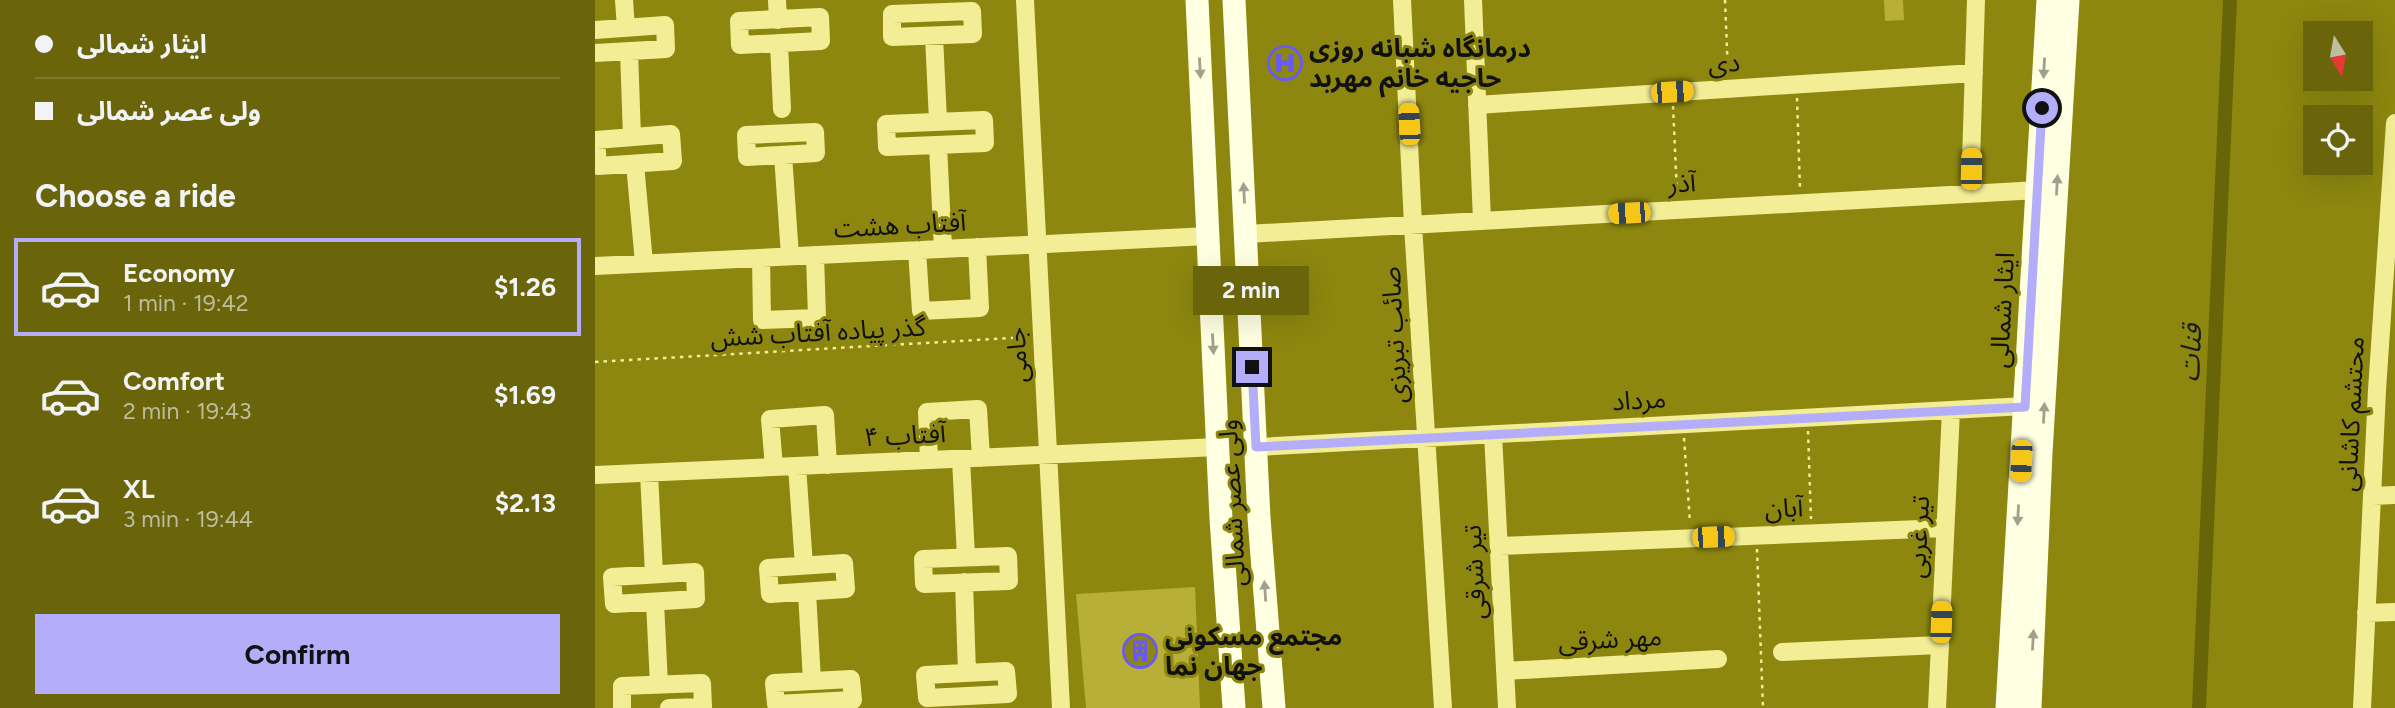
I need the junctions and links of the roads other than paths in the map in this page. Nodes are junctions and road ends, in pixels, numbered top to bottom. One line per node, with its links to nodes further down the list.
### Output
1 (624, 0): 13 (street)
2 (778, 0): 12 (street)
3 (1025, 0): 35 (street, جامی)
4 (1197, 0): 34 (main road, ولی عصر شمالی, one-way to 34)
5 (1234, 0): 33 (main road, ولی عصر شمالی, one-way to 5)
6 (1402, 0): 32 (street, صائب تبریزی)
7 (1473, 0): 20 (street)
8 (1976, 0): 19 (street)
9 (2048, 0): 29 (main road, ایثار شمالی, one-way to 29)
10 (2069, 0): 44 (main road, ایثار شمالی, one-way to 10)
11 (932, 6): 15 (street); 15 (street)
12 (778, 20): 16 (street); 16 (street)
13 (626, 27): 14 (street); 17 (street)
14 (595, 30)
15 (934, 36): 22 (street)
16 (779, 43): 21 (street)
17 (629, 51): 18 (street); 24 (street)
18 (595, 53)
19 (1974, 73): 20 (street, دی); 30 (street)
20 (1477, 105): 31 (street)
21 (782, 109)
22 (938, 121): 25 (street); 25 (street)
23 (2395, 123): 28 (street, محتشم کاشانی)
24 (632, 137): 27 (street); 27 (street)
25 (938, 145): 37 (street)
26 (783, 155): 40 (street)
27 (635, 164): 42 (street)
28 (2394, 171): 45 (street, محتشم کاشانی)
29 (2037, 190): 30 (street, آذر); 44 (main road, ایثار شمالی)
30 (1970, 194): 31 (street, آذر)
31 (1482, 221): 32 (street, آذر)
32 (1413, 225): 33 (street, آذر); 49 (street, صائب تبریزی)
33 (1246, 234): 51 (main road, ولی عصر شمالی)
34 (1208, 236): 35 (street, آفتاب هشت); 50 (main road, ولی عصر شمالی, one-way to 50)
35 (1038, 244): 36 (street, آفتاب هشت); 52 (street, جامی)
36 (977, 247): 37 (street, آفتاب هشت); 38 (street)
37 (943, 249): 38 (street, آفتاب هشت)
38 (918, 250): 39 (street, آفتاب هشت)
39 (815, 255): 40 (street, آفتاب هشت); 41 (street)
40 (790, 256): 41 (street, آفتاب هشت)
41 (761, 258): 42 (street, آفتاب هشت)
42 (644, 264): 43 (street, آفتاب هشت)
43 (595, 266)
44 (2041, 303): 46 (main road, ایثار شمالی); 91 (main road, ایثار شمالی, one-way to 44)
45 (2386, 390): 62 (street, محتشم کاشانی)
46 (2025, 407): 47 (street, مرداد); 90 (main road, ایثار شمالی, one-way to 90)
47 (1951, 410): 48 (street, مرداد); 63 (street, تیر غربی)
48 (1493, 434): 49 (street, مرداد); 64 (street, تیر شرقی)
49 (1426, 438): 51 (street, مرداد); 87 (street, صائب تبریزی)
50 (1218, 447): 52 (street, آفتاب ۴); 85 (main road, ولی عصر شمالی)
51 (1256, 447): 86 (main road, ولی عصر شمالی, one-way to 51)
52 (1049, 454): 53 (street, آفتاب ۴); 84 (street, جامی)
53 (981, 458): 54 (street, آفتاب ۴); 55 (street)
54 (961, 459): 55 (street, آفتاب ۴); 65 (street)
55 (929, 460): 56 (street, آفتاب ۴)
56 (828, 465): 57 (street, آفتاب ۴); 58 (street)
57 (797, 466): 58 (street, آفتاب ۴); 66 (street)
58 (774, 467): 59 (street, آفتاب ۴)
59 (649, 473): 60 (street, آفتاب ۴); 67 (street)
60 (595, 475)
61 (2395, 495): 62 (street)
62 (2372, 496): 72 (street, محتشم کاشانی)
63 (1945, 528): 64 (street, آبان); 73 (street, تیر غربی)
64 (1499, 546): 76 (street, تیر شرقی)
65 (966, 558): 68 (street); 68 (street)
66 (804, 566): 69 (street); 69 (street)
67 (654, 574): 70 (street); 70 (street)
68 (964, 582): 77 (street)
69 (807, 592): 78 (street)
70 (655, 602): 79 (street)
71 (2395, 612): 72 (street)
72 (2366, 613): 92 (street, محتشم کاشانی)
73 (1940, 645): 74 (street); 89 (street, تیر غربی)
74 (1782, 652)
75 (1718, 659): 76 (street, مهر شرقی)
76 (1505, 671): 88 (street, تیر شرقی)
77 (967, 673): 80 (street); 80 (street)
78 (811, 681): 81 (street); 81 (street)
79 (659, 685): 82 (street); 83 (street)
80 (968, 702)
81 (815, 705)
82 (622, 708)
83 (669, 708)
84 (1061, 708)
85 (1234, 708)
86 (1274, 708)
87 (1443, 708)
88 (1507, 708)
89 (1937, 708)
90 (2007, 708)
91 (2030, 708)
92 (2362, 708)

